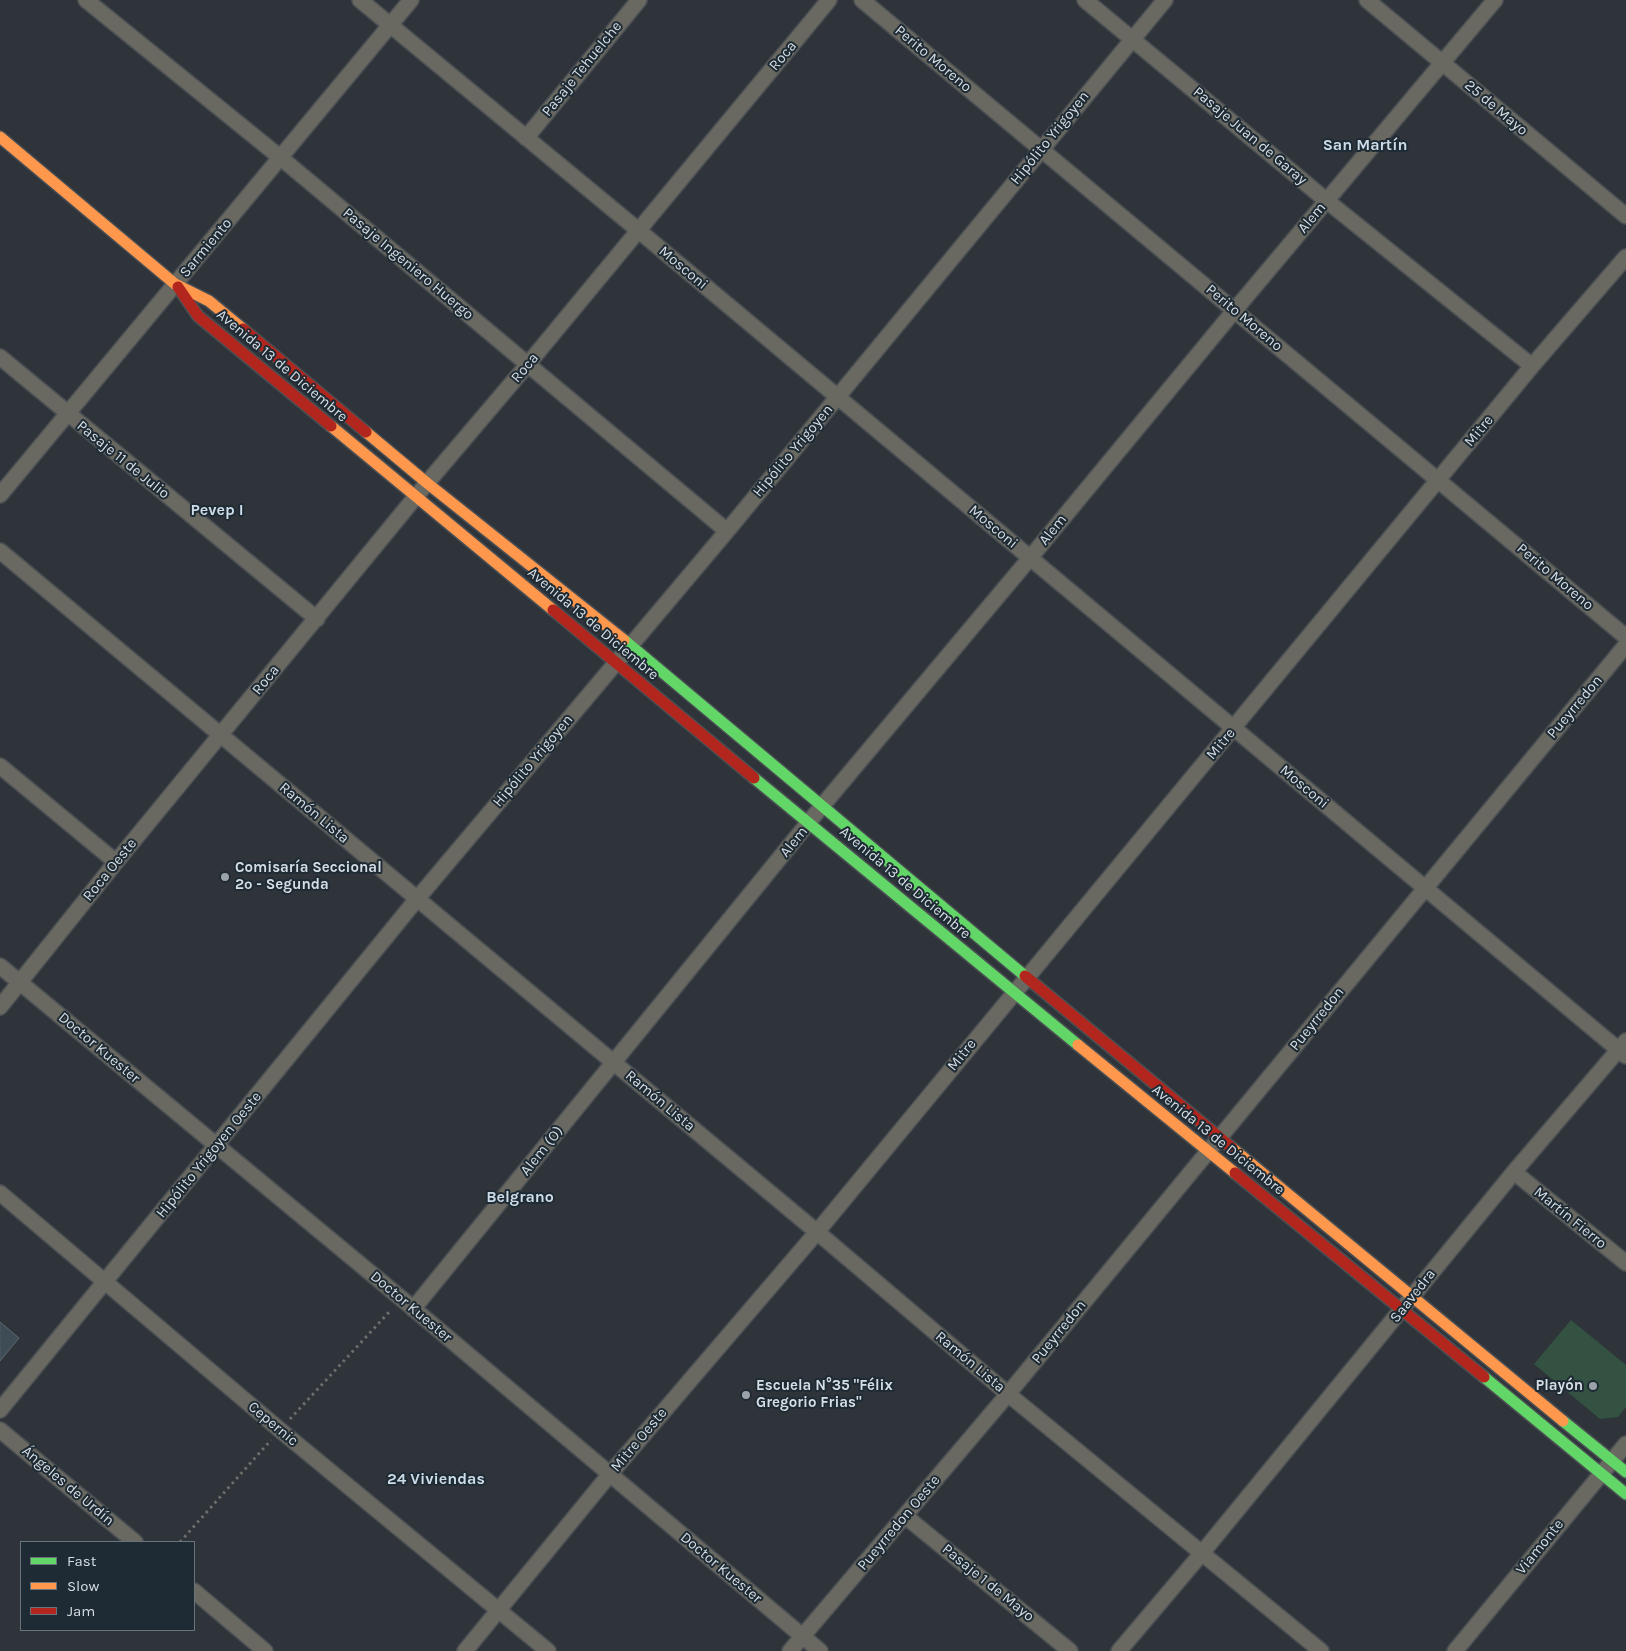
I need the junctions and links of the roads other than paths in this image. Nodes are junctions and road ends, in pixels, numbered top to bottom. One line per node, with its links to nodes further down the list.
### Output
1 (86, 0): 17 (street, Pasaje Ingeniero Huergo)
2 (360, 0): 11 (street, Mosconi)
3 (411, 0): 11 (street, Sarmiento)
4 (638, 0): 15 (street, Pasaje Tehuelche)
5 (828, 0): 20 (street, Roca)
6 (862, 0): 16 (street, Perito Moreno)
7 (1085, 0): 12 (street, Pasaje Juan de Garay)
8 (1165, 0): 12 (street, Hipólito Yrigoyen)
9 (1367, 0): 13 (street, 25 de Mayo)
10 (1495, 0): 13 (street, Alem)
11 (390, 25): 15 (street, Mosconi); 17 (street, Sarmiento)
12 (1132, 38): 16 (street, Hipólito Yrigoyen); 18 (street, Pasaje Juan de Garay)
13 (1442, 64): 18 (street, Alem); 19 (street, 25 de Mayo)
14 (0, 138): 22 (street, Avenida 13 de Diciembre)
15 (526, 138): 20 (street, Mosconi)
16 (1042, 149): 23 (street, Perito Moreno); 27 (street, Hipólito Yrigoyen)
17 (281, 158): 22 (street, Sarmiento); 25 (street, Pasaje Ingeniero Huergo)
18 (1327, 200): 23 (street, Alem); 26 (street, Pasaje Juan de Garay)
19 (1626, 216)
20 (638, 230): 25 (street, Roca); 27 (street, Mosconi)
21 (1626, 257): 26 (street, Mitre)
22 (175, 284): 28 (street, Sarmiento); 30 (street, Avenida 13 de Diciembre); 32 (street, Avenida 13 de Diciembre)
23 (1234, 311): 29 (street, Perito Moreno); 35 (street, Alem)
24 (0, 357): 28 (street, Pasaje 11 de Julio)
25 (528, 364): 30 (street, Roca); 33 (street, Pasaje Ingeniero Huergo)
26 (1532, 366): 29 (street, Mitre)
27 (837, 397): 33 (street, Hipólito Yrigoyen); 35 (street, Mosconi)
28 (68, 414): 31 (street, Sarmiento); 36 (street, Pasaje 11 de Julio)
29 (1439, 480): 37 (street, Perito Moreno); 41 (street, Mitre)
30 (427, 483): 32 (street, Roca); 38 (street, Avenida 13 de Diciembre)
31 (0, 495)
32 (415, 497): 36 (street, Roca); 40 (street, Avenida 13 de Diciembre)
33 (727, 531): 38 (street, Hipólito Yrigoyen)
34 (0, 551): 42 (street, Ramón Lista)
35 (1030, 558): 41 (street, Mosconi); 44 (street, Alem)
36 (316, 619): 42 (street, Roca)
37 (1626, 636)
38 (630, 645): 40 (street, Hipólito Yrigoyen); 44 (street, Avenida 13 de Diciembre)
39 (1626, 645): 47 (street, Pueyrredon)
40 (616, 662): 45 (street, Avenida 13 de Diciembre); 48 (street, Hipólito Yrigoyen)
41 (1234, 728): 47 (street, Mosconi); 50 (street, Mitre)
42 (221, 735): 46 (street, Roca Oeste); 48 (street, Ramón Lista)
43 (0, 766): 46 (street)
44 (822, 806): 45 (street, Alem); 50 (street, Avenida 13 de Diciembre)
45 (810, 823): 52 (street, Avenida 13 de Diciembre); 55 (street, Alem)
46 (116, 862): 51 (street, Roca Oeste)
47 (1425, 888): 54 (street, Mosconi); 56 (street, Pueyrredon)
48 (417, 900): 55 (street, Ramón Lista); 57 (street, Hipólito Yrigoyen Oeste)
49 (0, 966): 51 (street, Doctor Kuester)
50 (1026, 977): 52 (street, Mitre); 56 (street, Avenida 13 de Diciembre)
51 (20, 982): 53 (street, Roca Oeste); 57 (street, Doctor Kuester)
52 (1013, 992): 58 (street, Avenida 13 de Diciembre); 61 (street, Mitre)
53 (0, 1007)
54 (1624, 1049): 59 (street, Saavedra)
55 (614, 1062): 61 (street, Ramón Lista); 65 (street, Alem (O))
56 (1220, 1138): 58 (street, Pueyrredon); 64 (street, Avenida 13 de Diciembre)
57 (217, 1146): 63 (street, Hipólito Yrigoyen Oeste); 65 (street, Doctor Kuester)
58 (1207, 1151): 66 (street, Avenida 13 de Diciembre); 67 (street, Pueyrredon)
59 (1514, 1172): 62 (street, Martín Fierro); 64 (street, Saavedra)
60 (0, 1194): 63 (street, Cepernic)
61 (817, 1232): 67 (street, Ramón Lista); 73 (street, Mitre Oeste)
62 (1626, 1263)
63 (105, 1283): 68 (street, Hipólito Yrigoyen Oeste); 80 (street, Cepernic)
64 (1411, 1297): 66 (street, Saavedra); 71 (street, Avenida 13 de Diciembre)
65 (408, 1304): 73 (street, Doctor Kuester)
66 (1403, 1310): 74 (street, Avenida 13 de Diciembre); 78 (street, Saavedra)
67 (1008, 1394): 76 (street, Pueyrredon Oeste); 78 (street, Ramón Lista)
68 (0, 1410)
69 (0, 1430): 77 (street, Ángeles de Urdín)
70 (1626, 1444): 71 (street, Viamonte)
71 (1612, 1461): 72 (street, Avenida 13 de Diciembre); 74 (street, Viamonte)
72 (1626, 1472)
73 (610, 1474): 80 (street, Mitre Oeste); 81 (street, Doctor Kuester)
74 (1601, 1474): 75 (street, Avenida 13 de Diciembre); 90 (street, Viamonte)
75 (1626, 1494)
76 (905, 1516): 81 (street, Pueyrredon Oeste); 87 (street, Pasaje 1 de Mayo)
77 (134, 1541)
78 (1202, 1552): 88 (street, Saavedra); 89 (street, Ramón Lista)
79 (195, 1592): 82 (street)
80 (499, 1610): 83 (street, Mitre Oeste); 84 (street, Cepernic)
81 (802, 1637): 85 (street, Pueyrredon Oeste); 86 (street, Doctor Kuester)
82 (265, 1651)
83 (465, 1651)
84 (548, 1651)
85 (790, 1651)
86 (820, 1651)
87 (1070, 1651)
88 (1118, 1651)
89 (1320, 1651)
90 (1455, 1651)

